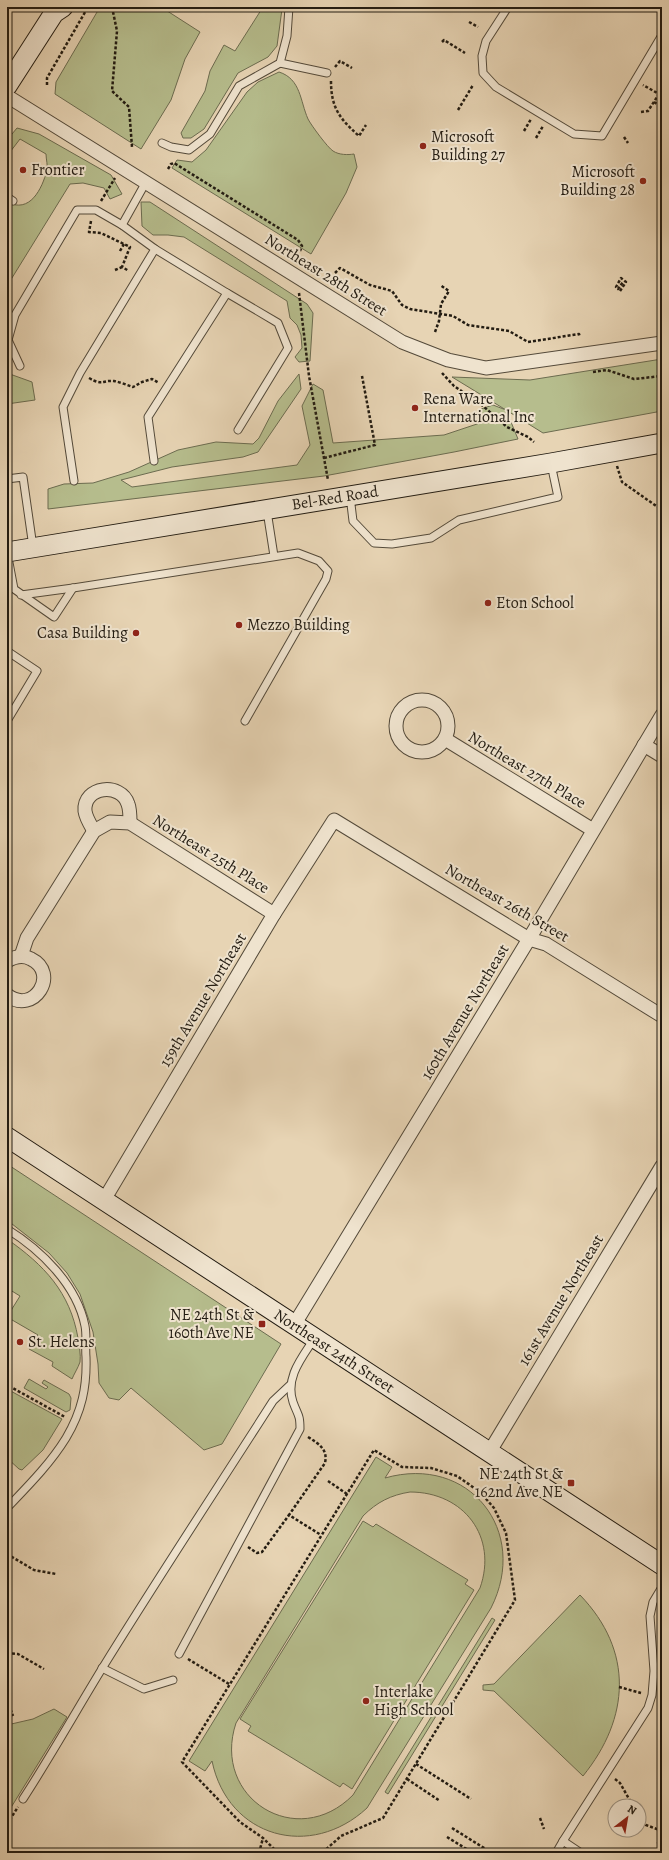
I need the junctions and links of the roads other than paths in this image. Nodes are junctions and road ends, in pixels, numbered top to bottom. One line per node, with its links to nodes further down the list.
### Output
1 (289, 7): 5 (lane)
2 (508, 7): 4 (lane)
3 (57, 9): 7 (main road)
4 (662, 35)
5 (280, 63): 6 (lane); 9 (lane)
6 (330, 73)
7 (7, 86)
8 (7, 96): 10 (street, Northeast 28th Street)
9 (162, 143)
10 (146, 182): 11 (lane); 14 (street, Northeast 28th Street)
11 (122, 225): 12 (lane); 15 (lane)
12 (155, 249): 13 (lane); 21 (lane)
13 (228, 293): 16 (lane); 18 (lane)
14 (662, 343)
15 (20, 366)
16 (238, 430)
17 (662, 443): 19 (main road, Bel-Red Road)
18 (154, 461)
19 (551, 463): 22 (main road, Bel-Red Road); 22 (lane)
20 (7, 479): 24 (lane)
21 (74, 482)
22 (350, 496): 23 (main road, Bel-Red Road)
23 (266, 510): 24 (main road, Bel-Red Road); 26 (lane)
24 (33, 547): 25 (main road, Bel-Red Road)
25 (7, 552): 28 (lane)
26 (274, 556): 27 (lane); 32 (lane)
27 (73, 588): 28 (lane); 28 (lane)
28 (21, 595)
29 (7, 651): 31 (lane)
30 (662, 715): 34 (street, 160th Avenue Northeast)
31 (7, 721)
32 (245, 721)
33 (445, 739): 33 (street, Northeast 27th Place); 38 (street, Northeast 27th Place)
34 (644, 745): 35 (street); 38 (street, 160th Avenue Northeast)
35 (662, 756)
36 (334, 820): 40 (street, 159th Avenue Northeast); 41 (street, Northeast 26th Street)
37 (130, 823): 39 (street, Northeast 25th Place); 39 (street, Northeast 25th Place); 40 (street, Northeast 25th Place)
38 (593, 830): 41 (street, 160th Avenue Northeast)
39 (94, 831): 42 (street)
40 (274, 914): 48 (street, 159th Avenue Northeast)
41 (530, 939): 45 (street, Northeast 26th Street); 50 (street, 160th Avenue Northeast)
42 (21, 956): 43 (street); 44 (street)
43 (7, 962)
44 (7, 995)
45 (662, 1016)
46 (7, 1137): 48 (main road, Northeast 24th Street)
47 (662, 1166): 53 (street, 161st Avenue Northeast)
48 (104, 1200): 50 (main road, Northeast 24th Street)
49 (7, 1229): 54 (lane)
50 (294, 1325): 51 (main road, Northeast 24th Street)
51 (315, 1338): 52 (lane); 53 (main road, Northeast 24th Street)
52 (290, 1385): 57 (lane); 58 (lane)
53 (490, 1451): 55 (main road, Northeast 24th Street)
54 (7, 1508)
55 (662, 1565)
56 (662, 1587): 61 (lane)
57 (179, 1654)
58 (102, 1668): 59 (lane); 60 (lane)
59 (173, 1680)
60 (23, 1799)
61 (563, 1841): 62 (lane); 63 (lane)
62 (556, 1853)
63 (581, 1853)

